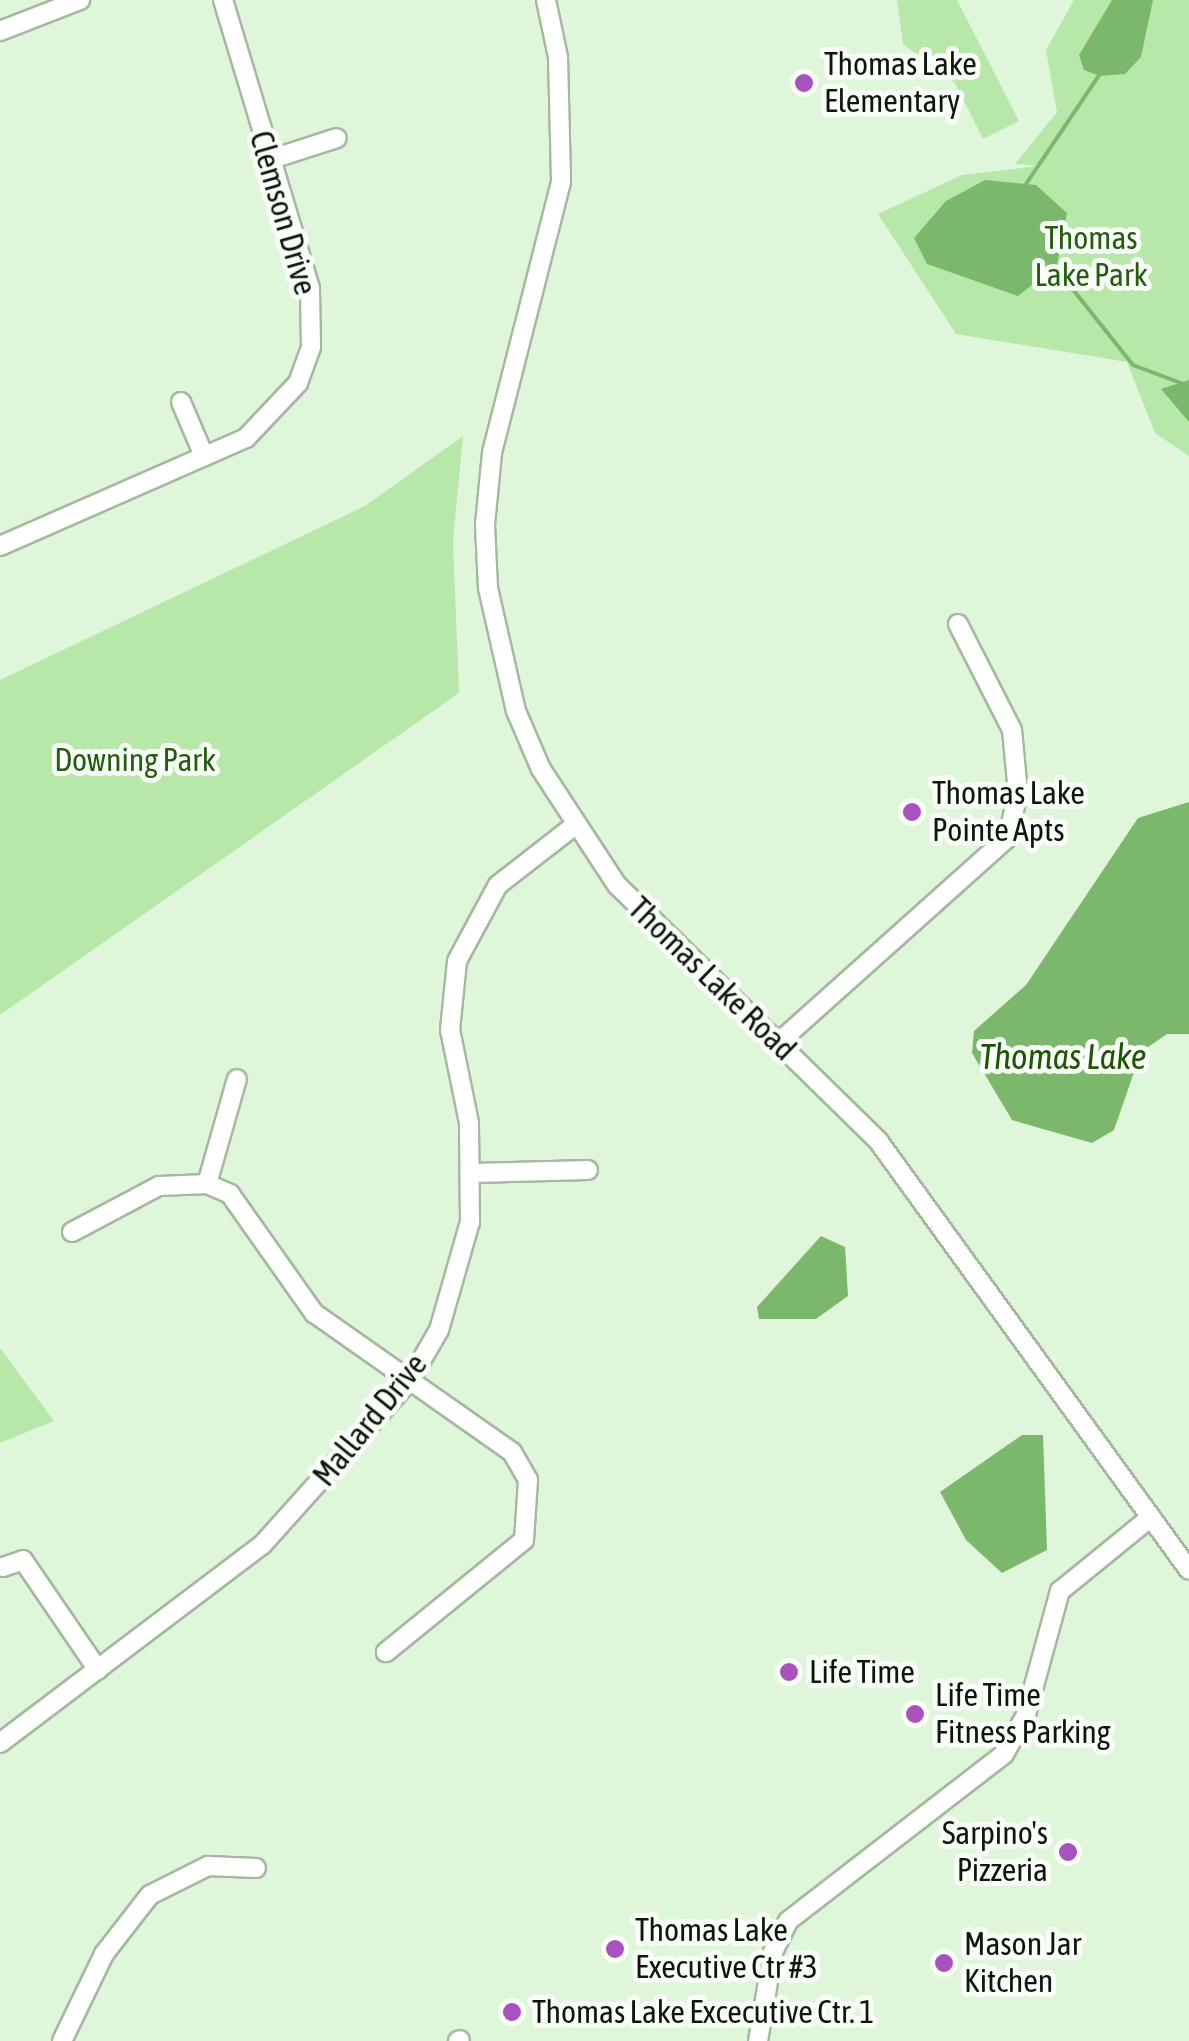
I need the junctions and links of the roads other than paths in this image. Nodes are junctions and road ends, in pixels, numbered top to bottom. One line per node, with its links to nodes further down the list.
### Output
1 (80, 0): 4 (street)
2 (223, 0): 6 (street, Clemson Drive)
3 (546, 0): 11 (street, Thomas Lake Road)
4 (0, 31)
5 (337, 138): 6 (street)
6 (270, 160): 8 (street, Clemson Drive)
7 (181, 402): 8 (street)
8 (204, 456): 9 (street, Clemson Drive)
9 (0, 546)
10 (958, 624): 12 (street)
11 (575, 825): 12 (street, Thomas Lake Road); 15 (street, Mallard Drive)
12 (778, 1043): 19 (street, Thomas Lake Road)
13 (238, 1079): 16 (street)
14 (588, 1170): 15 (street)
15 (473, 1172): 18 (street, Mallard Drive)
16 (208, 1184): 17 (street); 18 (street)
17 (72, 1232)
18 (410, 1380): 22 (street); 23 (street, Mallard Drive)
19 (1151, 1516): 21 (street, Thomas Lake Road); 27 (street)
20 (3, 1568): 23 (street)
21 (1189, 1570)
22 (386, 1652)
23 (98, 1670): 24 (street, Mallard Drive)
24 (0, 1743)
25 (256, 1868): 26 (street)
26 (62, 2041)
27 (758, 2041)

